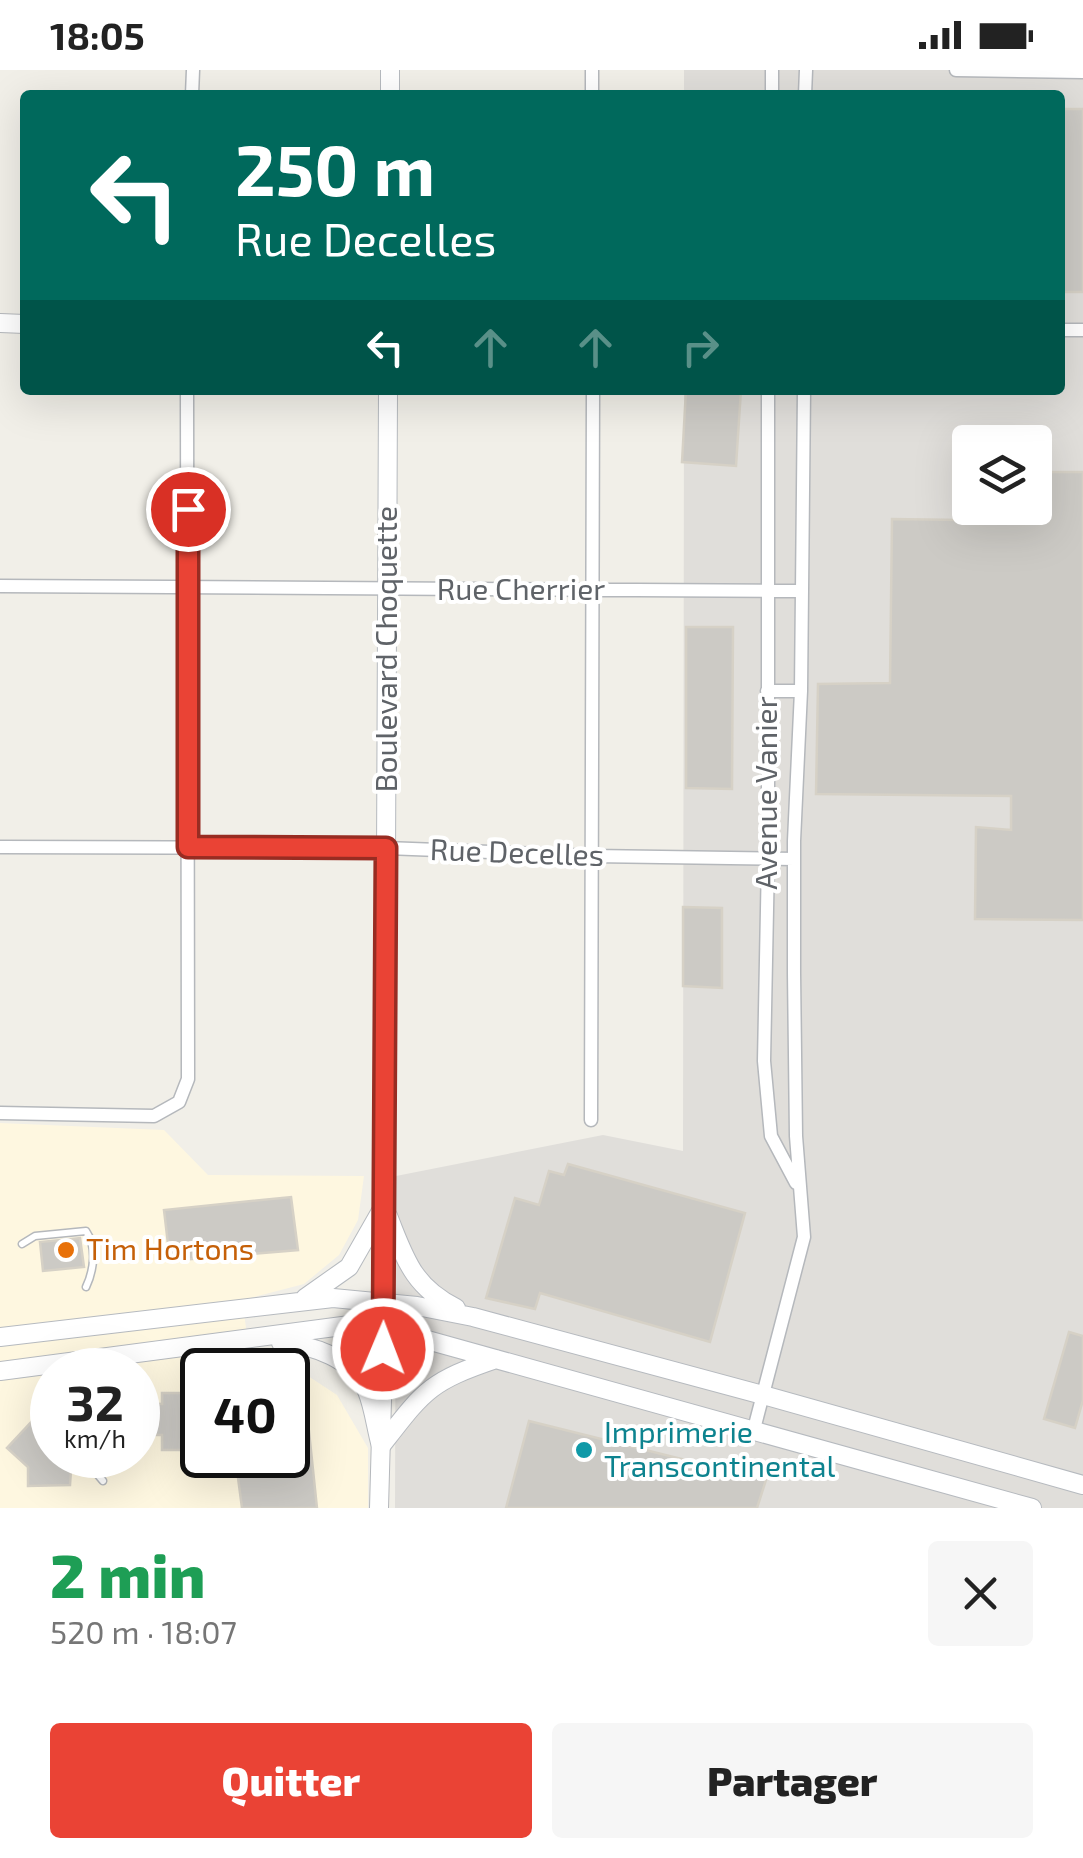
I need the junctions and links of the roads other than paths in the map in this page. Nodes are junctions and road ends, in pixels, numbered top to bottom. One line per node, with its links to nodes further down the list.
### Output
1 (956, 70): 2 (street)
2 (1083, 72)
3 (188, 395): 9 (street)
4 (388, 395): 10 (main road, Boulevard Choquette)
5 (593, 395): 11 (street)
6 (768, 395): 12 (street, Avenue Vanier)
7 (804, 395): 13 (street, Avenue Vanier)
8 (0, 586): 9 (street, Rue Cherrier)
9 (188, 588): 10 (street, Rue Cherrier); 17 (street)
10 (388, 590): 11 (street, Rue Cherrier); 18 (main road, Boulevard Choquette)
11 (594, 590): 12 (street, Rue Cherrier); 19 (street)
12 (766, 590): 13 (street, Rue Cherrier); 14 (street, Avenue Vanier)
13 (802, 591): 15 (street, Avenue Vanier)
14 (767, 691): 15 (street); 20 (street, Avenue Vanier)
15 (801, 691): 21 (street, Avenue Vanier)
16 (0, 847): 17 (street, Rue Decelles)
17 (188, 847): 18 (street, Rue Decelles); 24 (street)
18 (386, 848): 19 (street, Rue Decelles); 27 (main road, Boulevard Choquette)
19 (593, 856): 20 (street, Rue Decelles); 25 (street)
20 (768, 859): 21 (street, Rue Decelles); 22 (street, Avenue Vanier)
21 (794, 859): 23 (street, Avenue Vanier)
22 (766, 969): 23 (street); 26 (street, Avenue Vanier)
23 (794, 973): 26 (street, Avenue Vanier)
24 (0, 1113)
25 (591, 1120)
26 (800, 1189): 38 (street, Avenue Vanier)
27 (384, 1206): 30 (main road); 31 (main road, Boulevard Choquette); 32 (main road)
28 (22, 1244): 29 (lane)
29 (86, 1287)
30 (301, 1301): 31 (main road); 34 (main road)
31 (384, 1302): 32 (main road); 33 (main road, Boulevard Choquette)
32 (473, 1317): 38 (main road)
33 (384, 1328): 35 (main road); 36 (main road); 40 (main road, Boulevard Choquette)
34 (0, 1338)
35 (245, 1340): 37 (main road); 40 (main road)
36 (498, 1358): 39 (main road); 40 (main road)
37 (0, 1371)
38 (763, 1395): 39 (street, Avenue Vanier); 43 (main road)
39 (754, 1430): 45 (main road)
40 (381, 1446): 44 (main road, Boulevard Choquette)
41 (101, 1478): 42 (lane)
42 (104, 1481)
43 (1083, 1484)
44 (379, 1508)
45 (1032, 1508)

